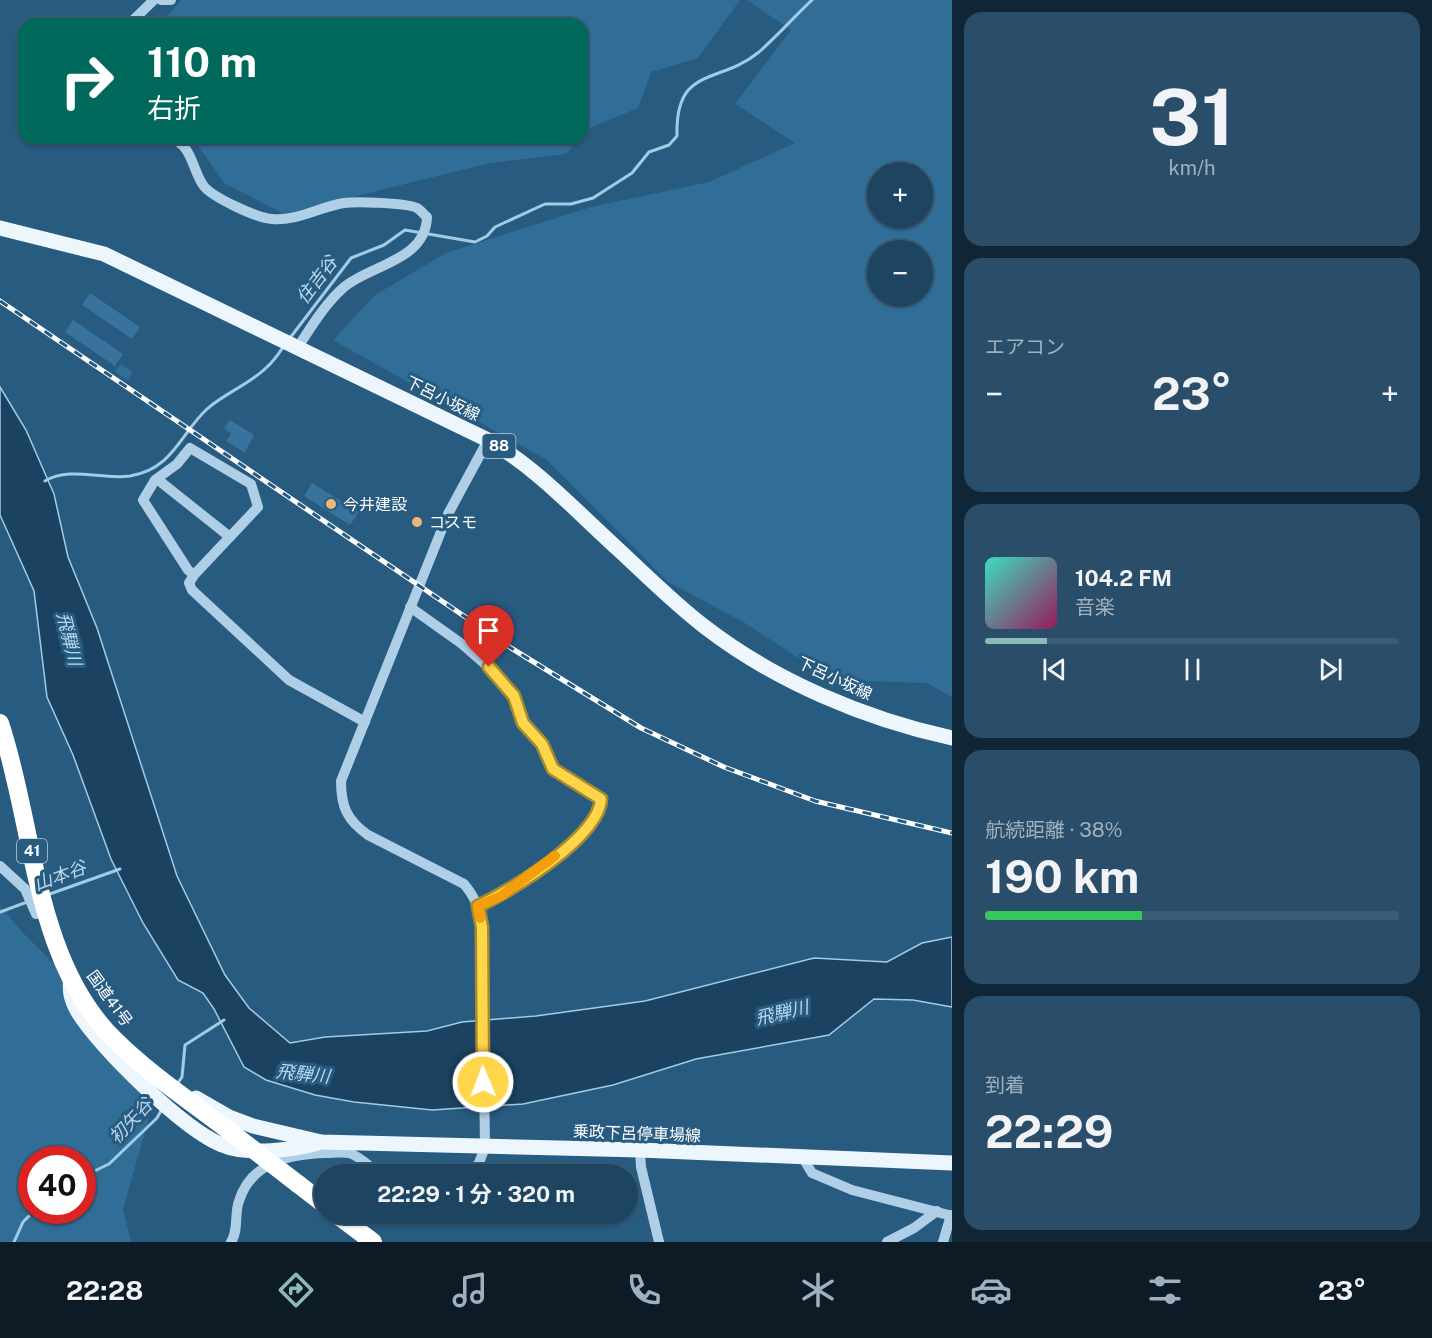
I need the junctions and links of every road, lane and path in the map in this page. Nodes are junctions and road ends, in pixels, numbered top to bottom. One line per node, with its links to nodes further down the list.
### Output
1 (154, 0): 4 (street)
2 (161, 0): 3 (street)
3 (171, 0)
4 (135, 18)
5 (180, 144): 7 (street)
6 (0, 228): 7 (main road, 下呂小坂線 / 88)
7 (298, 347): 8 (main road, 下呂小坂線 / 88)
8 (488, 440): 12 (street); 15 (main road, 下呂小坂線 / 88)
9 (157, 479): 10 (street); 10 (street); 11 (street)
10 (230, 537): 11 (street)
11 (194, 575): 13 (street)
12 (410, 607): 13 (street); 17 (street)
13 (365, 722): 17 (street)
14 (0, 723): 18 (highway, 国道41号 / 41)
15 (952, 738)
16 (0, 866): 18 (street)
17 (478, 906): 22 (street)
18 (47, 912): 19 (highway, 国道41号 / 41)
19 (71, 977): 20 (highway, 国道41号 / 41); 21 (main road)
20 (175, 1090): 21 (main road); 28 (highway, 国道41号 / 41, bridge)
21 (321, 1142): 22 (main road, 乗政下呂停車場線)
22 (484, 1147): 23 (main road, 乗政下呂停車場線); 27 (street)
23 (640, 1150): 24 (main road, 乗政下呂停車場線); 34 (street)
24 (803, 1158): 25 (main road, 乗政下呂停車場線); 29 (street)
25 (952, 1163)
26 (366, 1164): 32 (street)
27 (478, 1164)
28 (314, 1196)
29 (938, 1211): 30 (street); 35 (street)
30 (952, 1215): 36 (street)
31 (350, 1224): 33 (highway)
32 (231, 1242)
33 (374, 1242)
34 (659, 1242)
35 (887, 1242)
36 (943, 1242)

